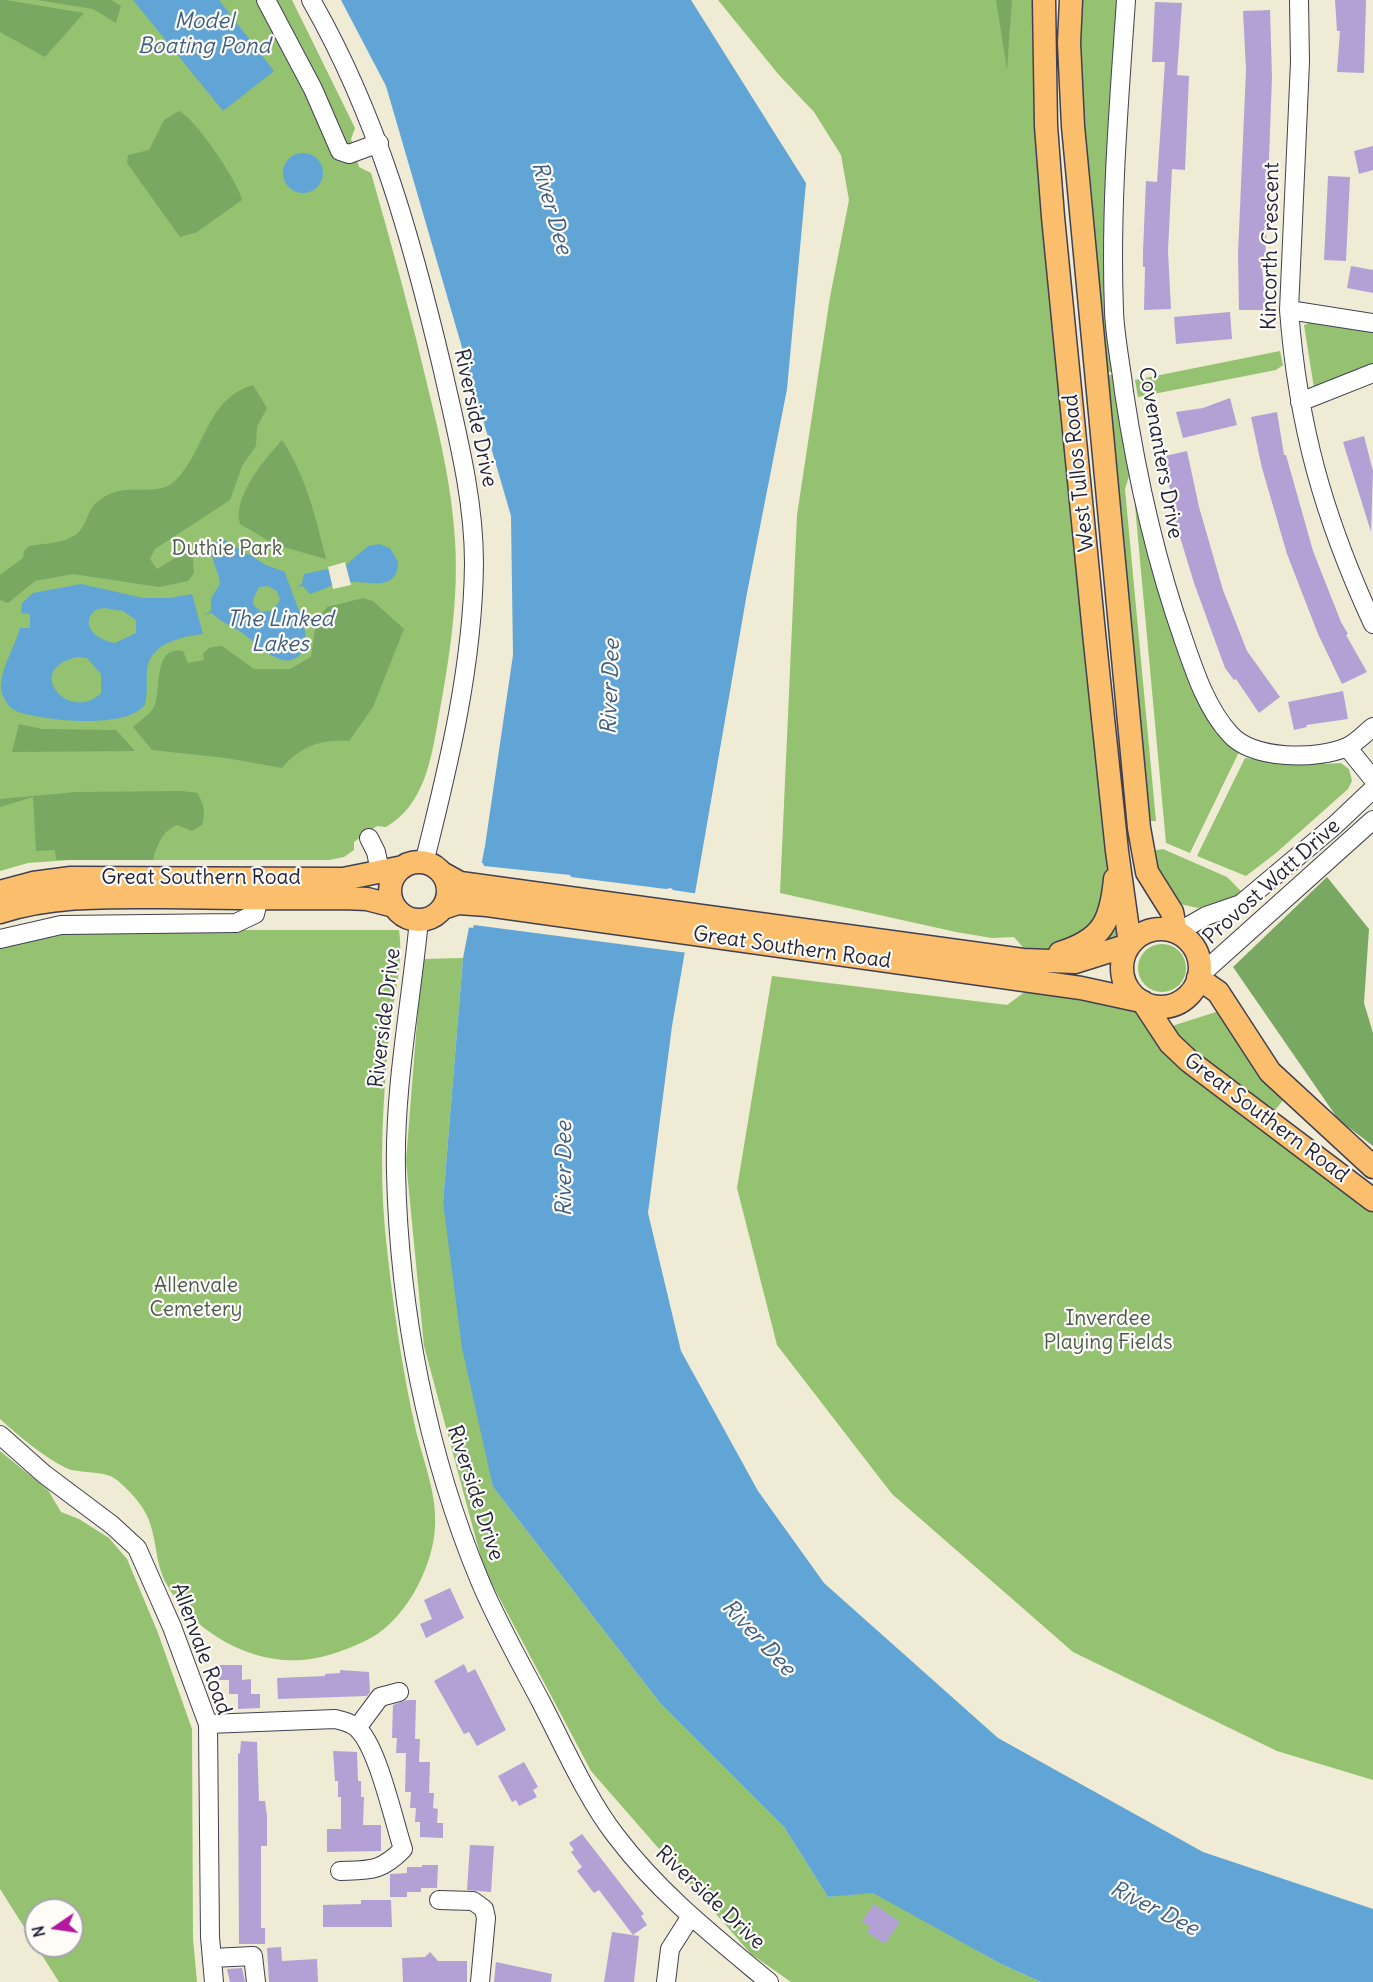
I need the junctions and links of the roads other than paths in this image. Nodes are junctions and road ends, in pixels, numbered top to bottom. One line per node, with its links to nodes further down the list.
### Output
1 (266, 0): 7 (street)
2 (311, 0): 7 (street, Riverside Drive)
3 (1044, 0): 20 (main road, West Tullos Road)
4 (1071, 0): 29 (main road, West Tullos Road)
5 (1126, 0): 14 (street, Covenanters Drive)
6 (1299, 0): 8 (street, Kincorth Crescent)
7 (380, 143): 23 (street, Riverside Drive)
8 (1289, 310): 9 (street); 11 (street, Kincorth Crescent)
9 (1373, 323)
10 (1373, 373): 11 (street)
11 (1300, 402): 12 (street, Kincorth Crescent)
12 (1373, 624)
13 (1373, 728): 14 (street)
14 (1347, 747): 15 (street)
15 (1373, 779)
16 (1373, 789): 29 (street, Provost Watt Drive)
17 (1373, 798): 18 (street)
18 (1369, 832): 33 (street, Provost Watt Drive)
19 (369, 838): 22 (street)
20 (1117, 851): 31 (main road, West Tullos Road); 32 (main road)
21 (402, 867): 22 (main road, Great Southern Road); 23 (main road); 26 (main road)
22 (380, 871): 24 (main road, Great Southern Road)
23 (445, 886): 28 (main road); 32 (main road, Great Southern Road)
24 (0, 892)
25 (259, 898): 26 (main road, Great Southern Road); 27 (main road, Great Southern Road); 30 (street)
26 (394, 906): 28 (main road)
27 (0, 912)
28 (419, 920): 43 (street, Riverside Drive)
29 (1177, 932): 31 (main road); 33 (main road)
30 (0, 939)
31 (1130, 945): 32 (main road, Great Southern Road); 34 (main road)
32 (1026, 967): 34 (main road, Great Southern Road)
33 (1199, 977): 34 (main road); 35 (main road, Great Southern Road)
34 (1142, 1001): 36 (main road, Great Southern Road)
35 (1373, 1167)
36 (1373, 1200)
37 (0, 1435): 39 (street, Allenvale Road)
38 (399, 1692): 40 (street)
39 (208, 1724): 40 (street); 44 (street, Allenvale Road)
40 (357, 1728): 41 (street)
41 (340, 1871)
42 (439, 1900): 47 (street)
43 (691, 1916): 48 (street); 49 (street, Riverside Drive)
44 (212, 1958): 45 (street, Allenvale Road); 46 (street)
45 (214, 1982)
46 (256, 1982)
47 (480, 1982)
48 (666, 1982)
49 (769, 1982)

